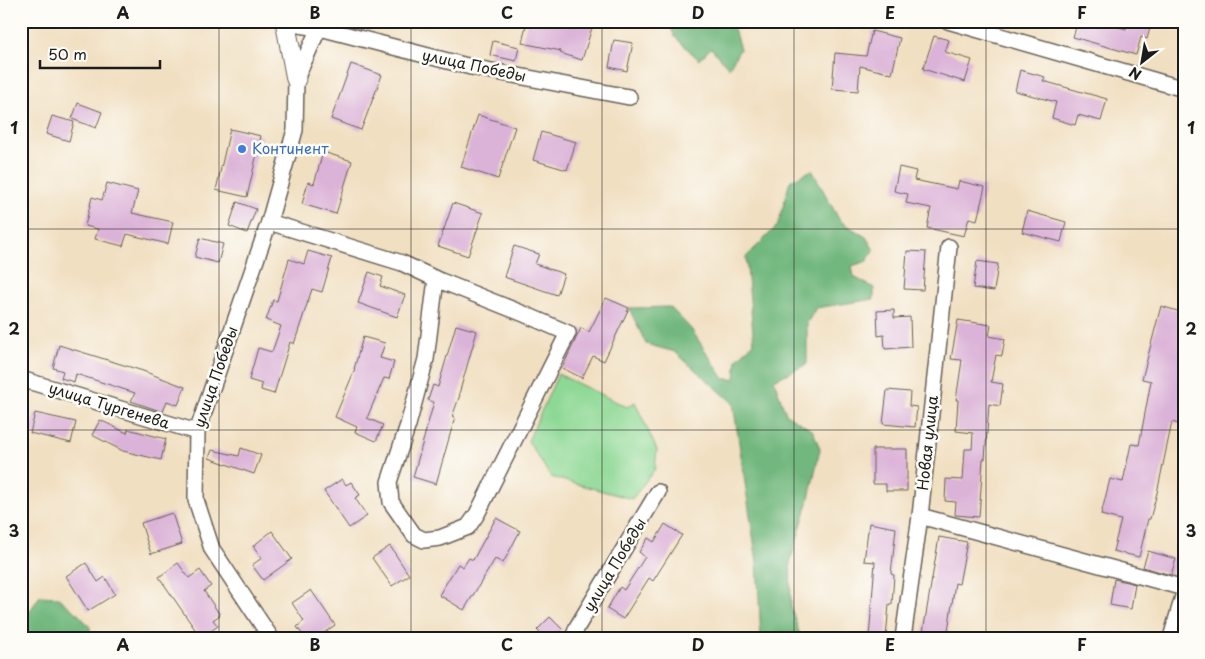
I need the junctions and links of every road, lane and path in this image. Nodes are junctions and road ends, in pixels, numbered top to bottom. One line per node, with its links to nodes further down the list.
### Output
1 (948, 21): 5 (street)
2 (285, 22): 3 (street); 4 (street)
3 (321, 25): 4 (street, улица Победы); 6 (street, улица Победы)
4 (296, 79): 7 (street, улица Победы)
5 (1184, 89)
6 (630, 97)
7 (269, 222): 9 (street); 11 (street, улица Победы)
8 (949, 247): 13 (street, Новая улица)
9 (436, 279): 9 (street)
10 (21, 379): 11 (street, улица Тургенева)
11 (197, 432): 16 (street, улица Победы)
12 (658, 492): 17 (street, улица Победы)
13 (920, 516): 14 (street); 18 (street, Новая улица)
14 (1184, 588)
15 (1184, 593): 19 (street)
16 (271, 638)
17 (573, 638)
18 (903, 638)
19 (1172, 638)

